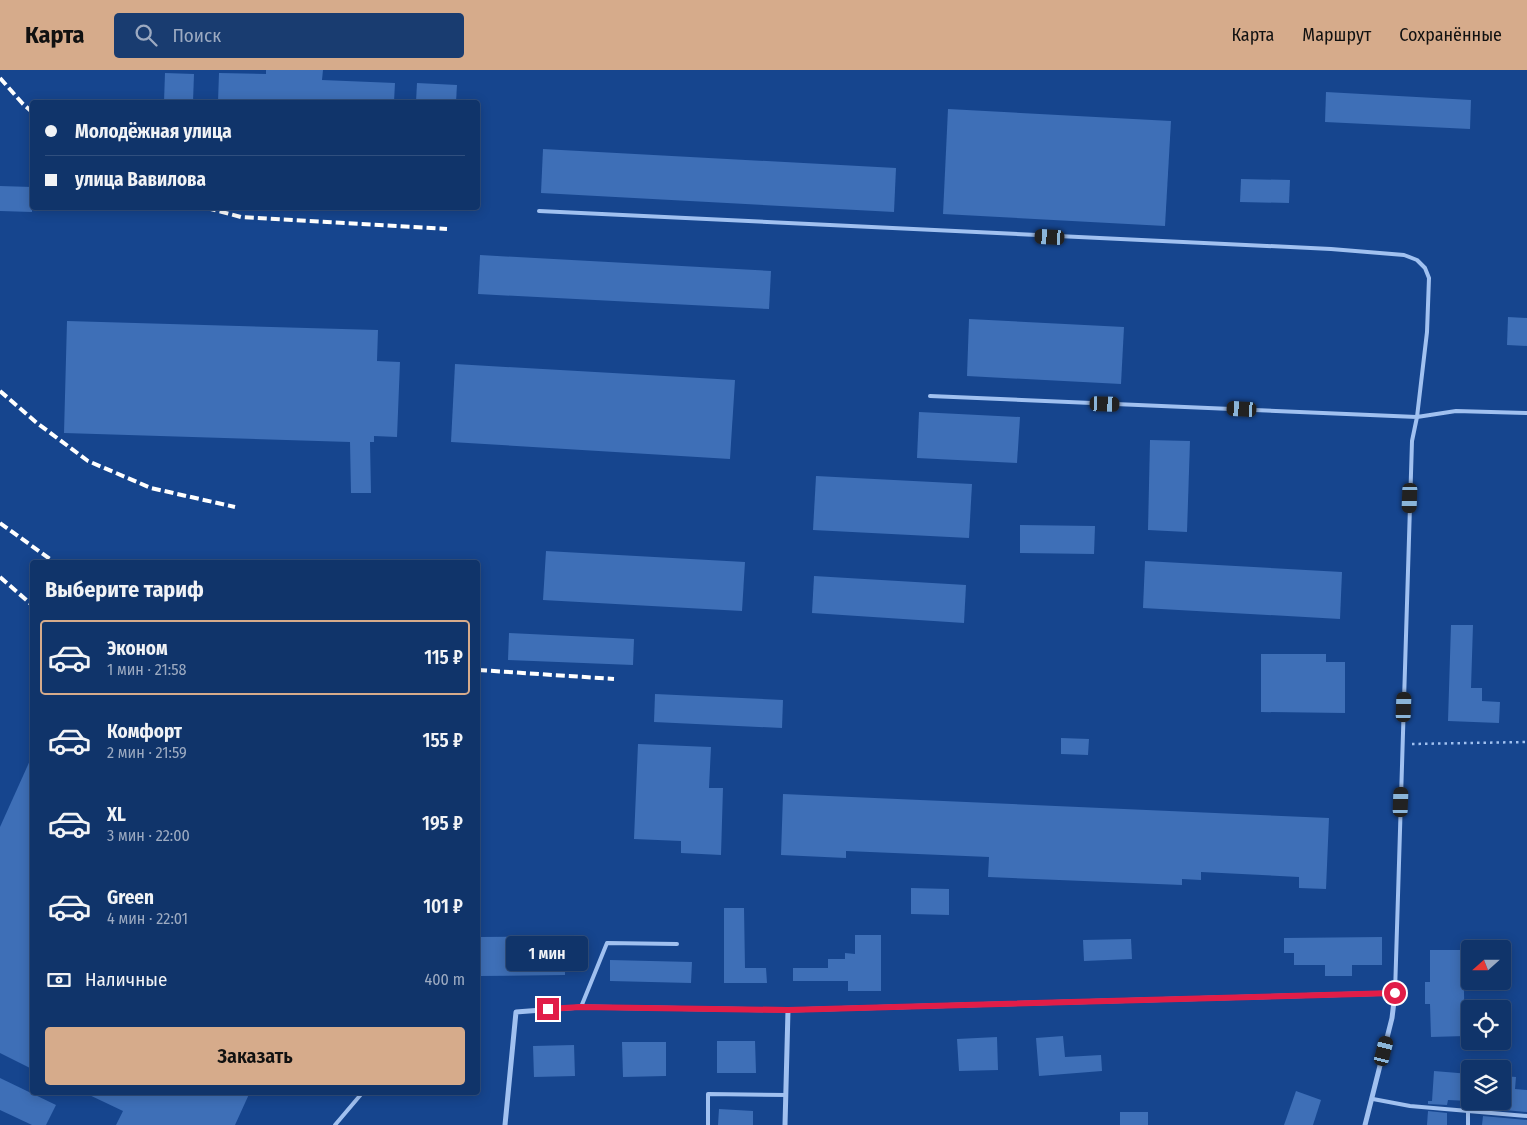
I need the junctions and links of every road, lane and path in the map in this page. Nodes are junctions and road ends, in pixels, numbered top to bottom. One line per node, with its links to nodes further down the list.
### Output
1 (539, 211): 4 (lane)
2 (930, 396): 4 (lane)
3 (1527, 413): 4 (lane)
4 (1417, 417): 6 (lane)
5 (1527, 742): 6 (path)
6 (1403, 745): 8 (lane)
7 (677, 944): 9 (lane)
8 (1395, 993): 10 (street); 13 (street)
9 (580, 1007): 10 (street); 17 (street)
10 (788, 1010): 12 (street)
11 (360, 1095): 16 (lane)
12 (786, 1095): 18 (lane); 19 (street)
13 (1373, 1099): 14 (lane); 20 (street)
14 (1468, 1111): 15 (lane); 21 (lane)
15 (1527, 1116)
16 (335, 1125)
17 (505, 1125)
18 (708, 1125)
19 (785, 1125)
20 (1365, 1125)
21 (1468, 1125)

